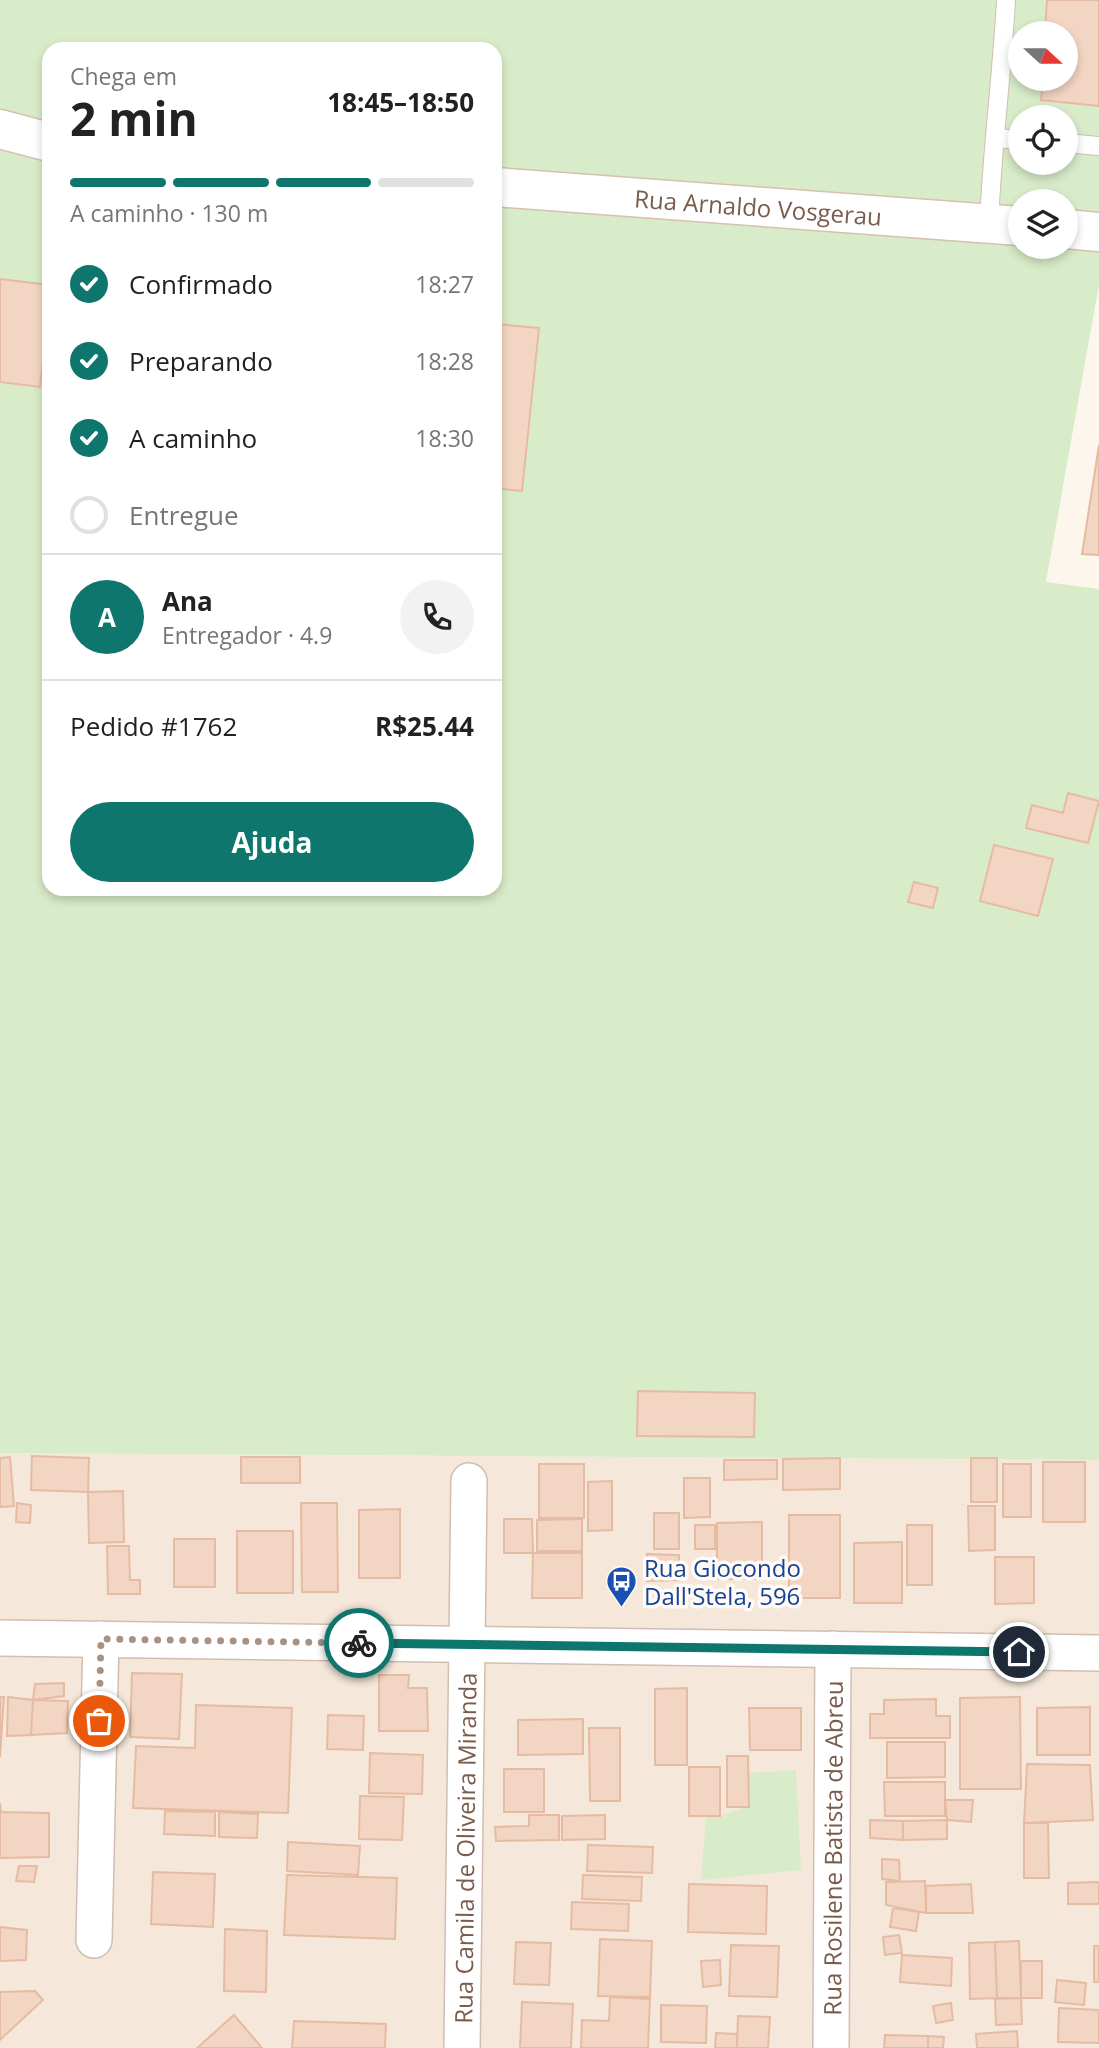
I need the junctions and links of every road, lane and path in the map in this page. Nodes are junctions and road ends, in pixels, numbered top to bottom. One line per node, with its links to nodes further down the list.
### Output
1 (1006, 0): 3 (lane)
2 (0, 129): 5 (street)
3 (995, 138): 4 (lane); 9 (lane)
4 (1008, 139)
5 (42, 140)
6 (1078, 145): 7 (lane)
7 (1099, 146)
8 (502, 188): 9 (street, Rua Arnaldo Vosgerau)
9 (1005, 225)
10 (1078, 230): 11 (street)
11 (1099, 232)
12 (469, 1481): 15 (street, Rua Camila de Oliveira Miranda)
13 (0, 1638): 14 (street)
14 (101, 1639): 15 (street); 18 (street)
15 (467, 1644): 16 (street); 19 (street, Rua Camila de Oliveira Miranda)
16 (833, 1649): 17 (street); 20 (street, Rua Rosilene Batista de Abreu)
17 (1099, 1653)
18 (94, 1940)
19 (462, 2048)
20 (831, 2048)

